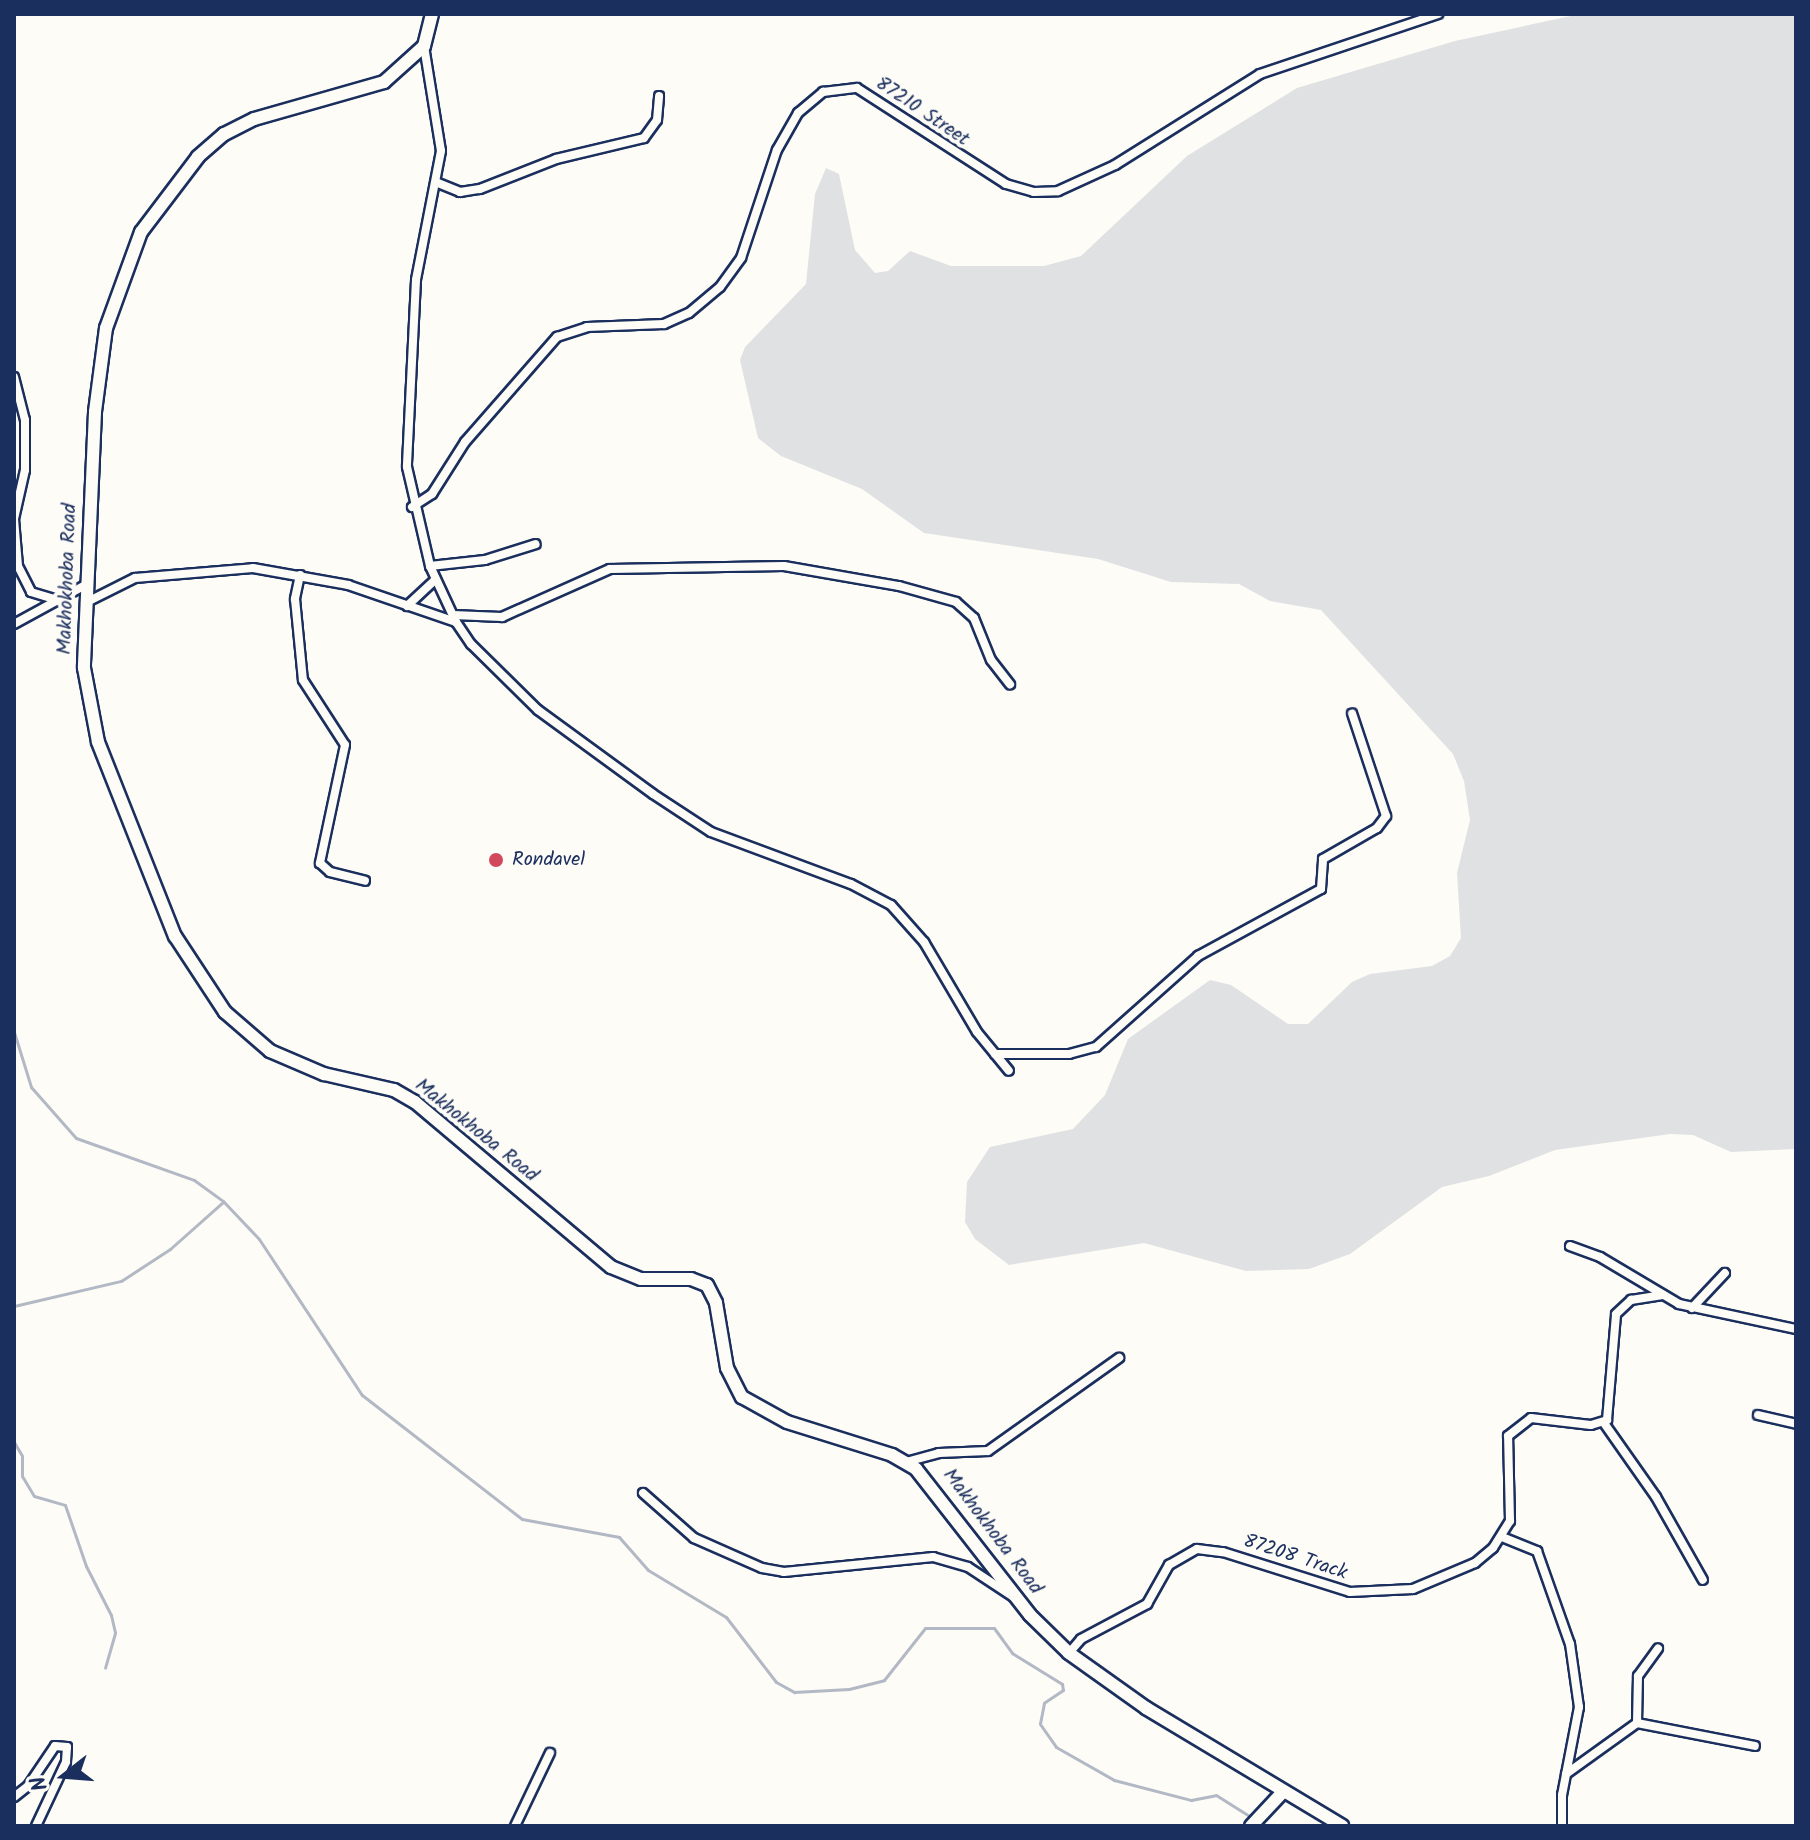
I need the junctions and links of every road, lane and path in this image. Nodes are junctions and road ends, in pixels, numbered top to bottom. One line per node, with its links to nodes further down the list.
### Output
1 (432, 14): 3 (street)
2 (1438, 14): 7 (street, 87210 Street)
3 (424, 46): 5 (street); 12 (street, Makhokhoba Road)
4 (659, 96): 5 (street)
5 (438, 183): 7 (street)
6 (14, 377): 13 (street)
7 (412, 507): 9 (street)
8 (536, 544): 9 (street)
9 (430, 566): 11 (street)
10 (300, 575): 14 (street); 15 (street); 20 (street)
11 (435, 580): 15 (street); 16 (street)
12 (87, 584): 13 (street); 14 (street, Makhokhoba Road)
13 (58, 600): 17 (street)
14 (85, 603): 32 (street, Makhokhoba Road)
15 (407, 606): 16 (street)
16 (454, 618): 18 (street); 21 (street)
17 (14, 624)
18 (1010, 684)
19 (1352, 713): 21 (street)
20 (365, 881)
21 (995, 1054): 22 (street)
22 (1009, 1071)
23 (1570, 1246): 25 (street)
24 (1725, 1273): 26 (street)
25 (1663, 1295): 26 (street); 30 (street)
26 (1692, 1308): 27 (street)
27 (1796, 1329)
28 (1119, 1358): 32 (street)
29 (1758, 1415): 31 (street)
30 (1604, 1423): 34 (street); 35 (street)
31 (1796, 1424)
32 (906, 1462): 36 (street, Makhokhoba Road)
33 (643, 1493): 36 (street)
34 (1502, 1537): 38 (street, 87208 Track); 42 (street)
35 (1703, 1580)
36 (1018, 1601): 38 (street, Makhokhoba Road)
37 (1658, 1648): 39 (street)
38 (1069, 1653): 43 (street, Makhokhoba Road)
39 (1637, 1723): 40 (street); 42 (street)
40 (1755, 1746)
41 (550, 1753): 46 (street)
42 (1566, 1774): 49 (street)
43 (1282, 1793): 47 (street); 48 (street, Makhokhoba Road)
44 (14, 1797): 45 (street)
45 (36, 1826)
46 (515, 1826)
47 (1251, 1826)
48 (1342, 1826)
49 (1562, 1826)

